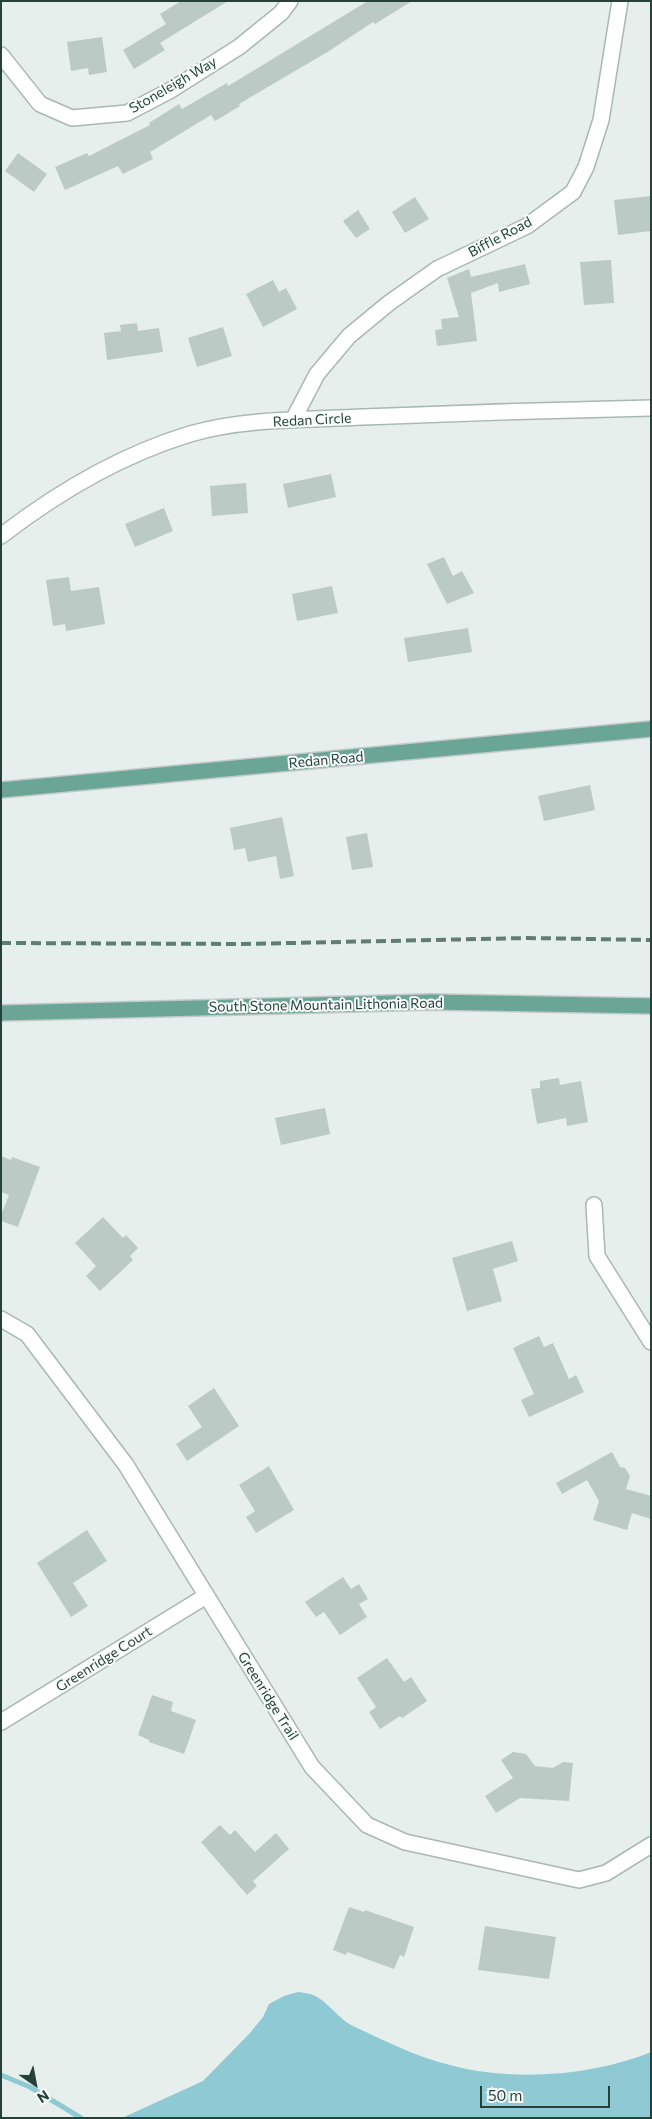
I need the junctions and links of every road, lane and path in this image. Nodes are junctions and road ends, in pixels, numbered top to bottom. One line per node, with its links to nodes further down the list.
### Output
1 (290, 1): 3 (street, Stoneleigh Way)
2 (620, 1): 5 (street, Biffle Road)
3 (1, 55)
4 (651, 408): 5 (street, Redan Circle)
5 (293, 420): 6 (street, Redan Circle)
6 (1, 536)
7 (651, 729): 8 (main road, Redan Road)
8 (1, 790)
9 (651, 1006): 10 (main road, South Stone Mountain Lithonia Road)
10 (1, 1013)
11 (594, 1206): 13 (street)
12 (1, 1319): 14 (street, Greenridge Trail)
13 (651, 1342)
14 (206, 1596): 15 (street, Greenridge Court); 16 (street, Greenridge Trail)
15 (1, 1722)
16 (651, 1845)

